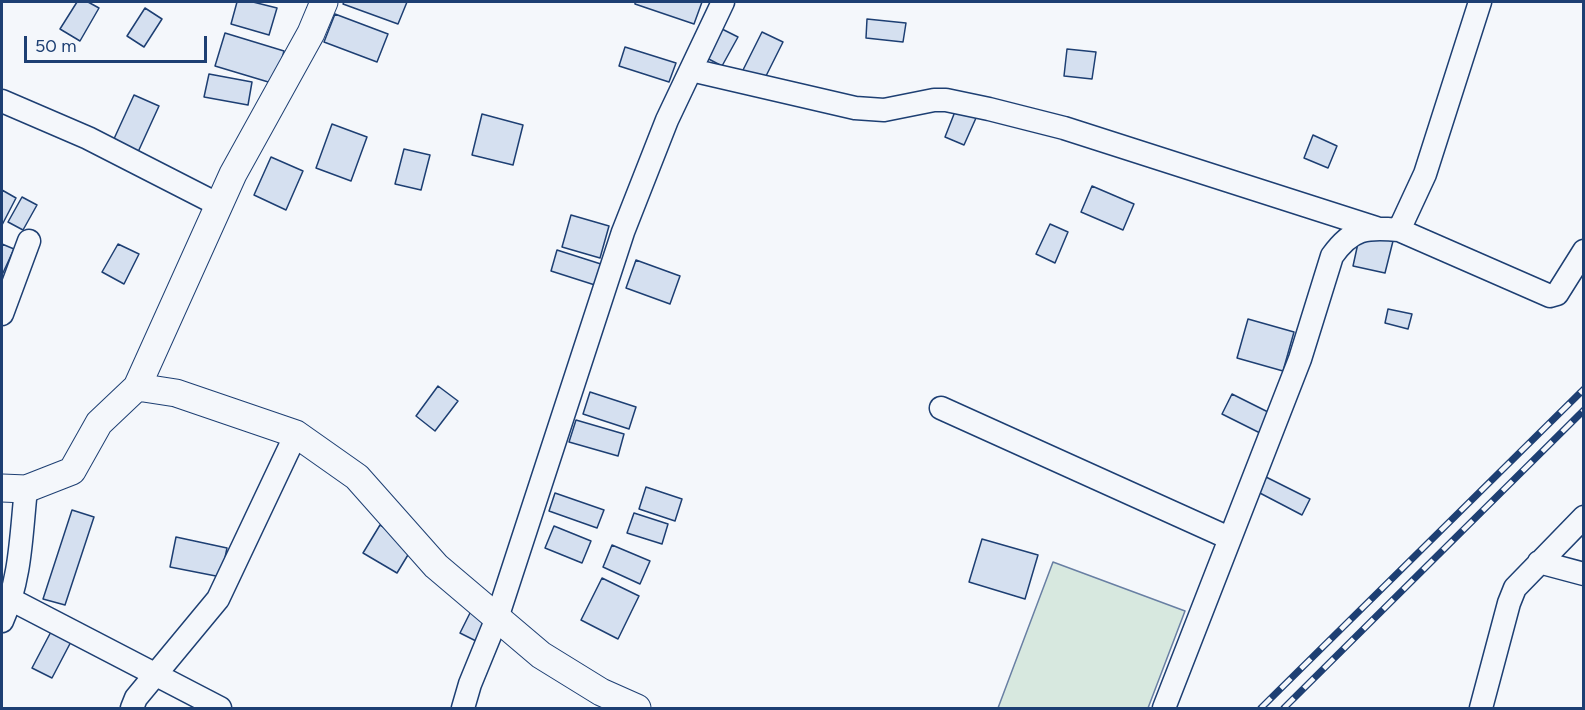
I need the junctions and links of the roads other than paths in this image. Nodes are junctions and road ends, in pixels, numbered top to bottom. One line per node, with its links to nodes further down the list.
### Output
1 (324, 2): 6 (street)
2 (723, 2): 4 (street)
3 (1480, 2): 8 (street)
4 (691, 69): 7 (street); 21 (street)
5 (2, 101): 6 (street)
6 (219, 205): 12 (street)
7 (1376, 228): 8 (street); 17 (street)
8 (1399, 230): 10 (street)
9 (29, 241): 11 (street)
10 (1584, 251)
11 (2, 314)
12 (137, 387): 14 (street); 15 (street)
13 (940, 408): 17 (street)
14 (296, 434): 21 (street); 23 (street)
15 (14, 489): 20 (street)
16 (1584, 517): 18 (street)
17 (1229, 538): 28 (street)
18 (1539, 562): 19 (street); 29 (street)
19 (1584, 574)
20 (12, 600): 22 (street); 23 (street)
21 (497, 618): 26 (street); 27 (street)
22 (2, 621)
23 (154, 675): 24 (street); 25 (street)
24 (132, 708)
25 (220, 708)
26 (463, 708)
27 (637, 708)
28 (1164, 708)
29 (1481, 708)

